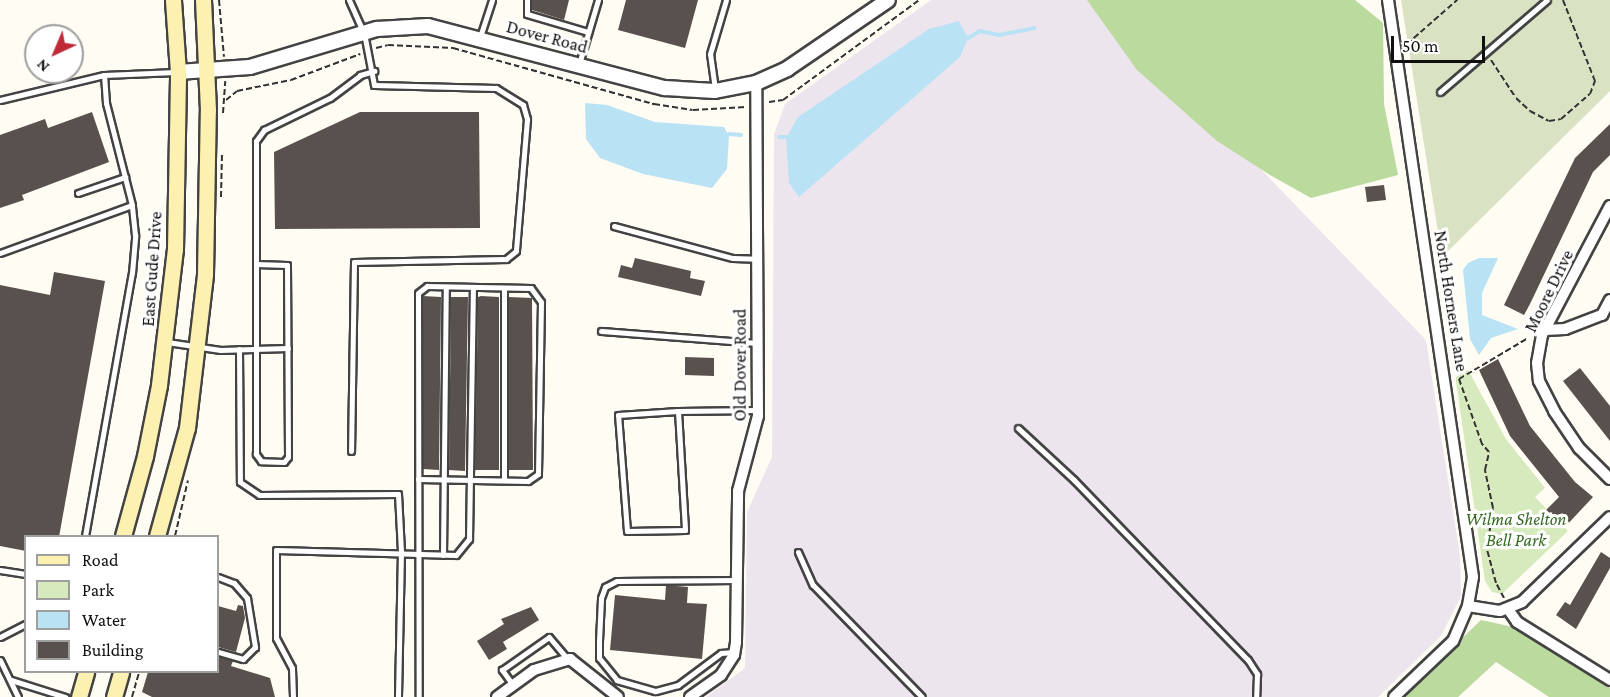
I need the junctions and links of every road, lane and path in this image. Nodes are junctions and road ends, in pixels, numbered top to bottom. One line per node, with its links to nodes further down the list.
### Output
1 (173, 0): 20 (main road, East Gude Drive)
2 (203, 0): 21 (main road)
3 (349, 0): 14 (lane)
4 (492, 0): 15 (lane)
5 (527, 0): 13 (lane)
6 (598, 0): 13 (lane)
7 (726, 0): 24 (lane)
8 (888, 0): 23 (street, Dover Road)
9 (1388, 0): 69 (street, North Horners Lane)
10 (1457, 0): 16 (path)
11 (1547, 0): 17 (lane)
12 (1563, 0): 17 (path)
13 (588, 32): 18 (lane)
14 (364, 33): 15 (street, Dover Road); 19 (lane); 21 (street, Dover Road)
15 (480, 37): 18 (street, Dover Road)
16 (1404, 47)
17 (1485, 52): 25 (lane)
18 (579, 64): 24 (street, Dover Road)
19 (374, 71): 34 (lane); 51 (lane)
20 (178, 72): 21 (street, Dover Road); 22 (lane); 42 (main road, East Gude Drive)
21 (207, 72): 44 (main road)
22 (104, 75): 26 (lane); 27 (lane)
23 (756, 83): 24 (street, Dover Road); 33 (street, Old Dover Road)
24 (715, 91)
25 (1440, 92)
26 (0, 100)
27 (125, 177): 28 (lane); 29 (lane)
28 (78, 193)
29 (132, 205): 32 (lane); 58 (lane)
30 (1610, 206): 39 (street, Moore Drive)
31 (614, 226): 33 (lane)
32 (0, 253)
33 (757, 259): 43 (street, Old Dover Road)
34 (256, 264): 45 (lane); 46 (lane)
35 (446, 287): 36 (lane); 52 (lane); 54 (lane)
36 (472, 287): 37 (lane); 55 (lane)
37 (504, 288): 56 (lane); 56 (lane)
38 (1610, 300): 39 (street)
39 (1545, 330): 53 (street, Moore Drive)
40 (601, 332): 43 (lane)
41 (1528, 338): 70 (path)
42 (166, 342): 44 (lane); 59 (main road, East Gude Drive)
43 (758, 343): 48 (street, Old Dover Road)
44 (199, 346): 47 (lane); 60 (main road)
45 (288, 348): 46 (lane); 46 (lane)
46 (256, 349): 47 (lane)
47 (239, 350): 61 (lane)
48 (758, 410): 49 (lane); 68 (street, Old Dover Road)
49 (678, 411): 49 (lane)
50 (1018, 428): 95 (lane)
51 (351, 451)
52 (418, 479): 54 (lane); 63 (lane)
53 (1610, 479)
54 (445, 480): 55 (lane); 64 (lane)
55 (470, 480): 56 (lane); 64 (lane)
56 (504, 480)
57 (1610, 517): 70 (street)
58 (85, 535)
59 (124, 535)
60 (158, 535)
61 (401, 552): 63 (lane); 88 (lane); 89 (lane)
62 (798, 552): 94 (lane)
63 (419, 553): 64 (lane); 90 (lane)
64 (443, 555)
65 (0, 570): 66 (lane)
66 (24, 574)
67 (219, 577): 73 (lane)
68 (737, 580): 74 (street, Old Dover Road); 74 (lane)
69 (1468, 606): 70 (street); 96 (street, North Horners Lane)
70 (1508, 609): 81 (street)
71 (24, 625): 72 (lane)
72 (0, 637)
73 (219, 652)
74 (734, 652): 93 (street)
75 (0, 660): 80 (lane)
76 (568, 660): 82 (street); 82 (lane); 92 (street)
77 (86, 673): 85 (main road)
78 (121, 673): 86 (main road)
79 (139, 673): 87 (path)
80 (11, 680): 83 (lane); 84 (lane)
81 (1610, 680)
82 (513, 685): 91 (street)
83 (18, 697)
84 (65, 697)
85 (79, 697)
86 (114, 697)
87 (132, 697)
88 (293, 697)
89 (398, 697)
90 (419, 697)
91 (497, 697)
92 (618, 697)
93 (690, 697)
94 (922, 697)
95 (1256, 697)
96 (1394, 697)

